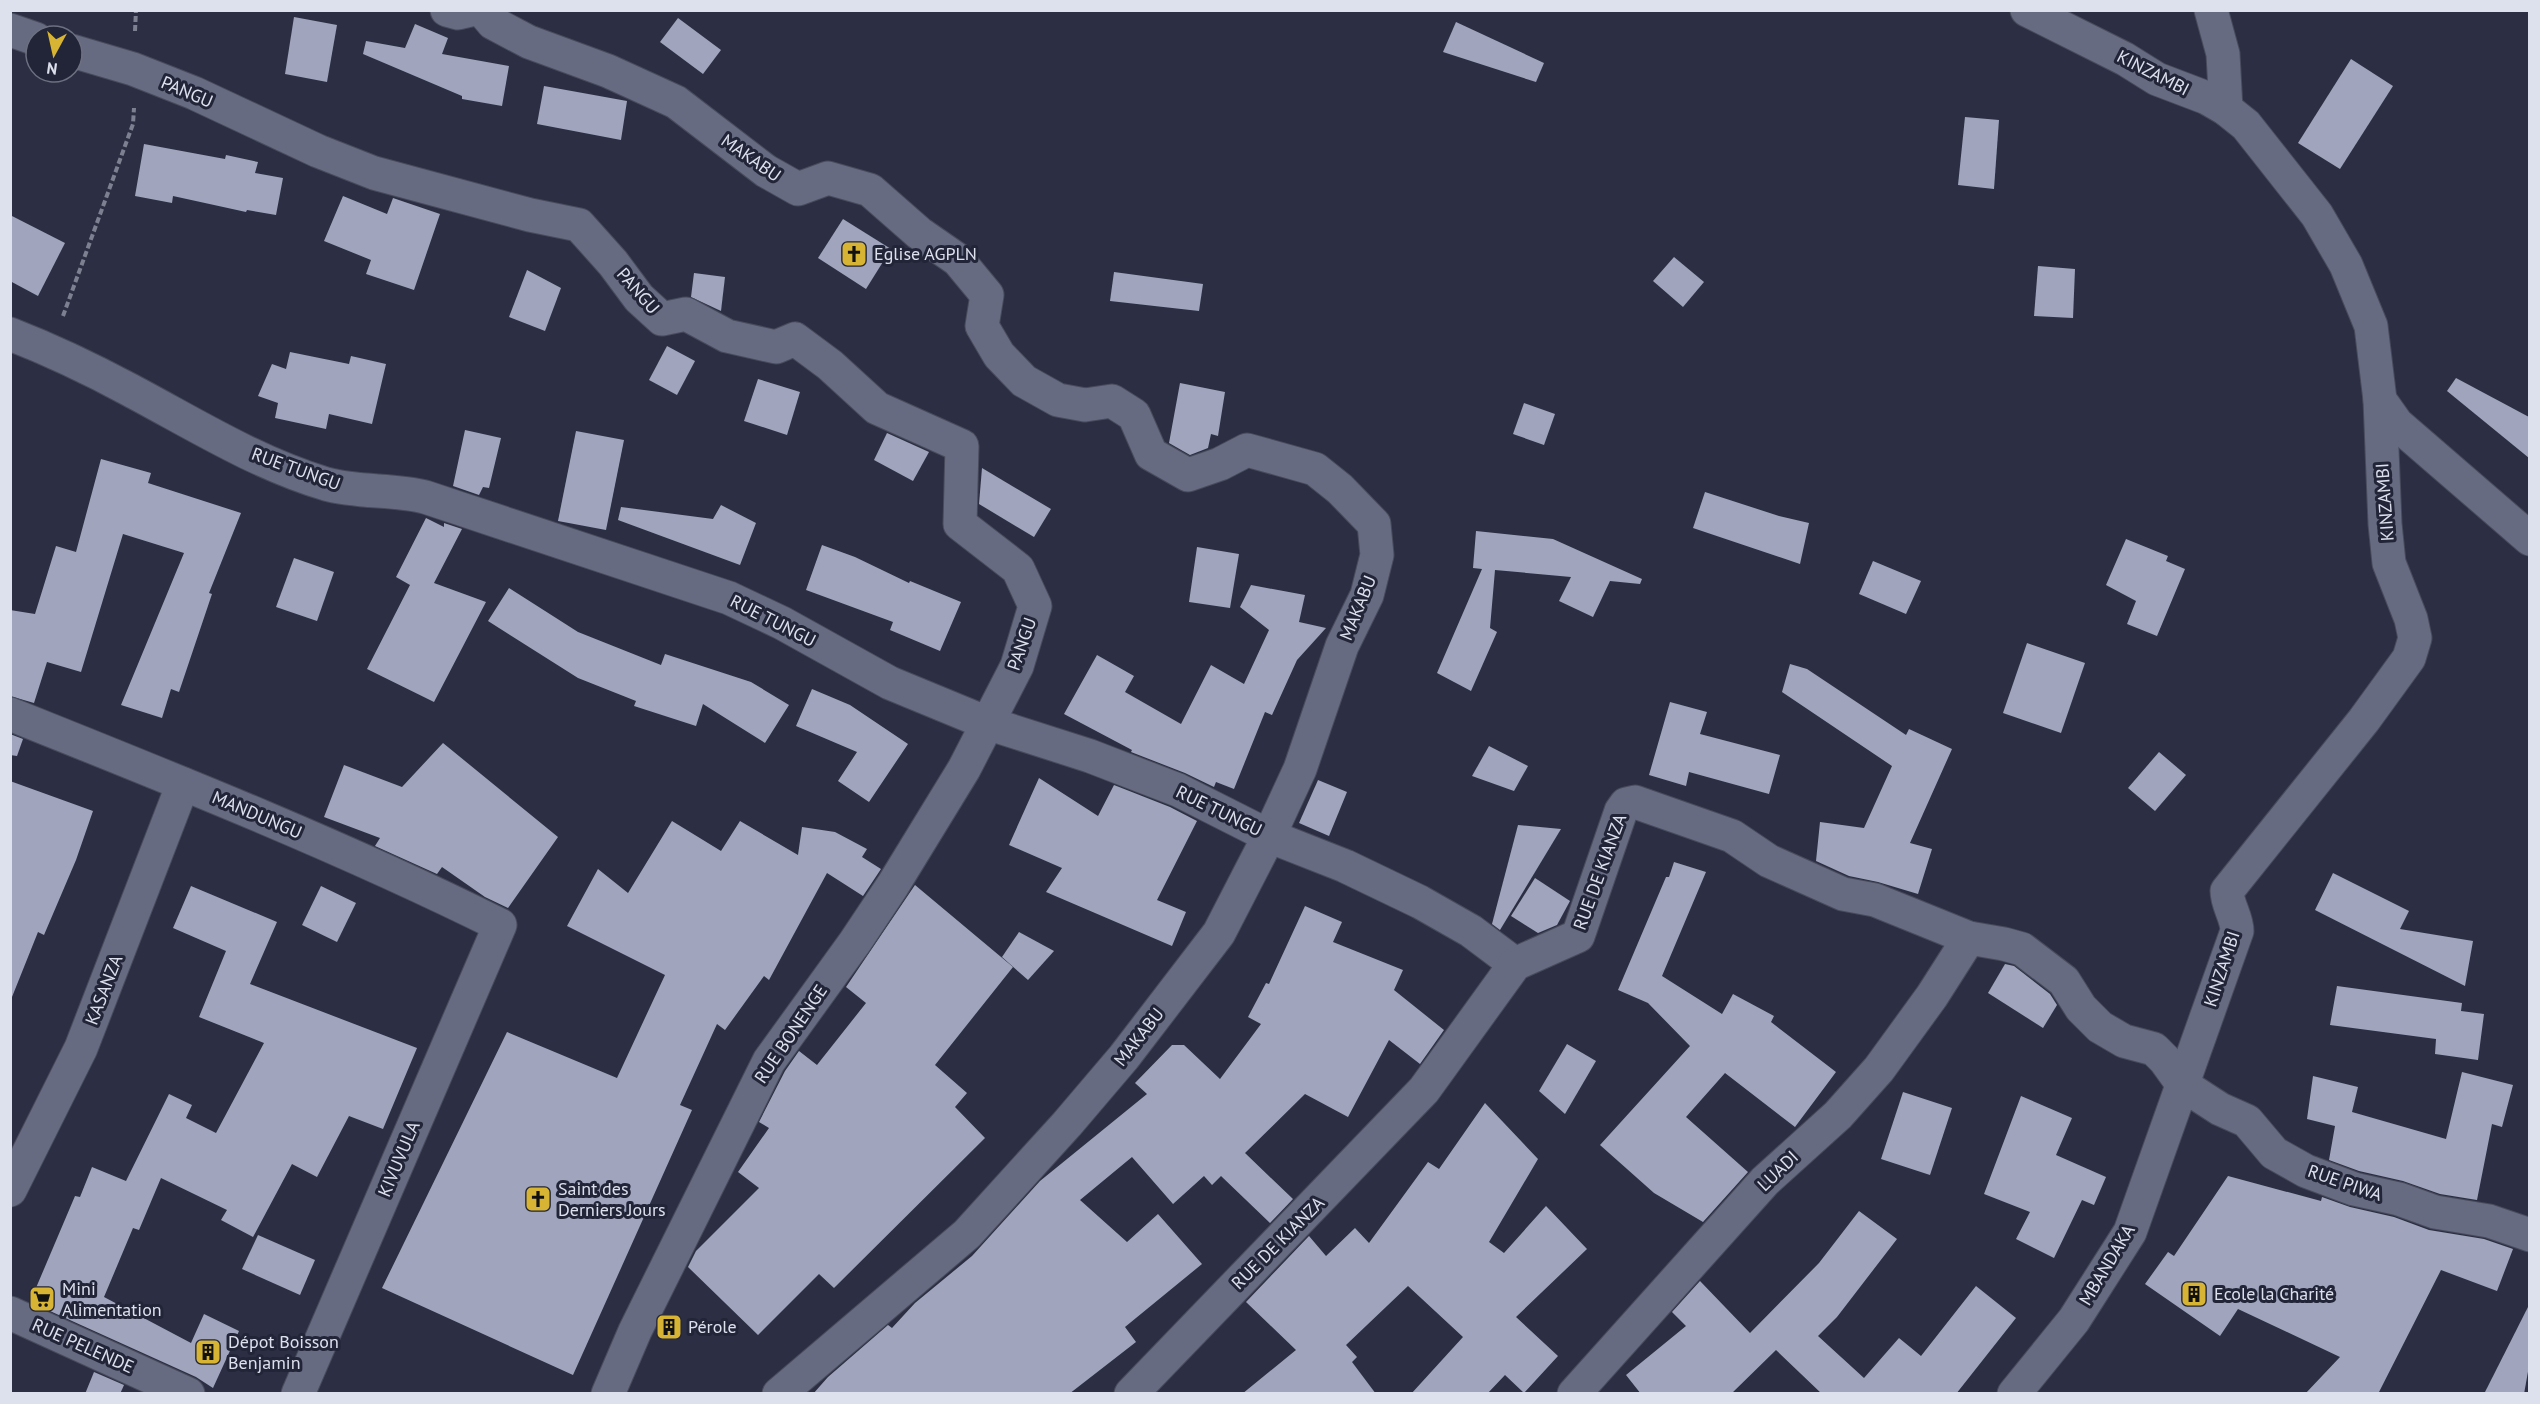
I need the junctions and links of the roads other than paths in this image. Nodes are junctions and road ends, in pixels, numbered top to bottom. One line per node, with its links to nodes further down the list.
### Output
1 (447, 10): 2 (street)
2 (471, 10)
3 (482, 10): 14 (street, MAKABU)
4 (2027, 10): 7 (street, KINZAMBI)
5 (2211, 10): 7 (street)
6 (84, 55): 12 (street, PANGU)
7 (2226, 109): 9 (street, KINZAMBI)
8 (10, 334): 12 (street, RUE TUNGU)
9 (2380, 400): 10 (street); 18 (street, KINZAMBI)
10 (2529, 538)
11 (10, 714): 13 (street, MANDUNGU)
12 (987, 723): 14 (street, RUE TUNGU); 24 (street, RUE BONENGE)
13 (183, 784): 15 (street, MANDUNGU); 19 (street, KASANZA)
14 (1269, 836): 17 (street, RUE TUNGU); 25 (street, MAKABU)
15 (500, 925): 23 (street, KIVUVULA)
16 (1969, 938): 17 (street, RUE DE KIANZA); 18 (street, RUE DE KIANZA); 27 (street, LUADI)
17 (1515, 964): 26 (street, RUE DE KIANZA)
18 (2182, 1085): 20 (street, RUE PIWA); 28 (street, MBANDAKA)
19 (10, 1190)
20 (2529, 1235)
21 (10, 1313): 22 (street, RUE PELENDE)
22 (188, 1394)
23 (298, 1394)
24 (608, 1394)
25 (779, 1394)
26 (1131, 1394)
27 (1574, 1394)
28 (2014, 1394)

